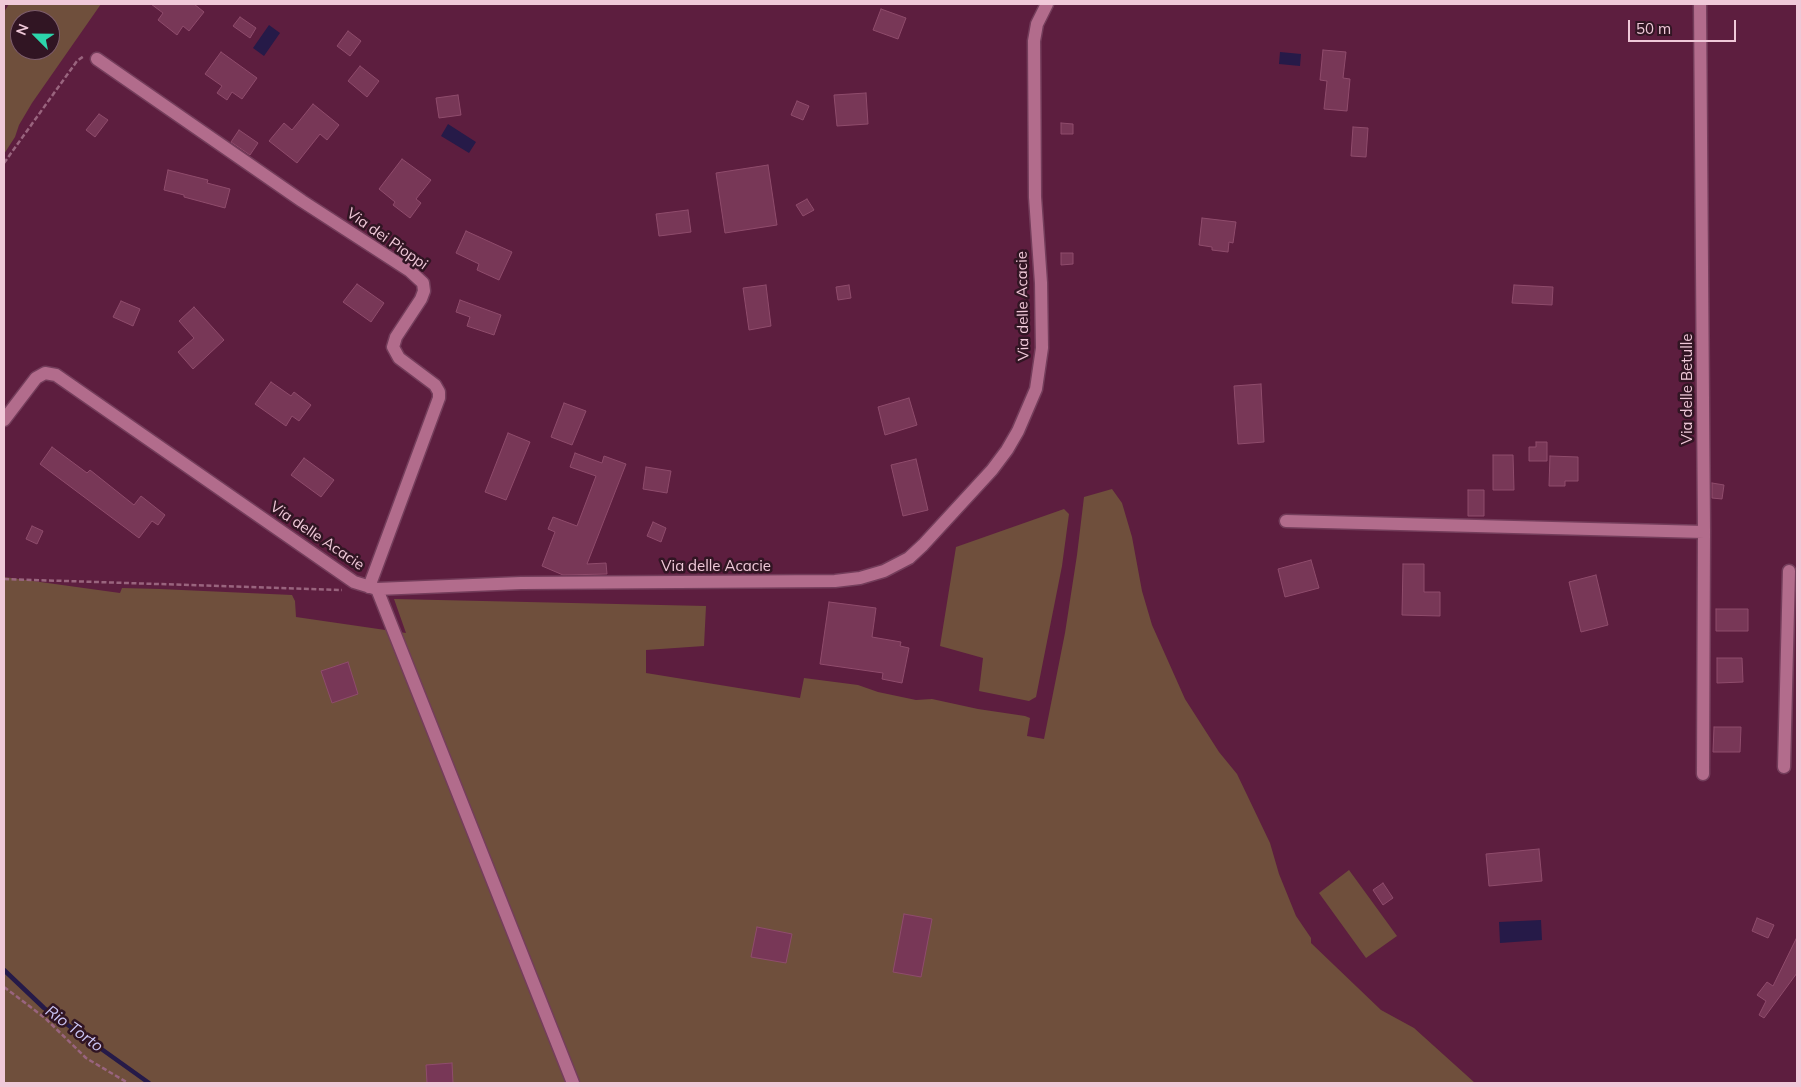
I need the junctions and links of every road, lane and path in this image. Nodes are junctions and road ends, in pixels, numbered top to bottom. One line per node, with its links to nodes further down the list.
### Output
1 (1047, 4): 10 (street, Via delle Acacie)
2 (1700, 4): 7 (street, Via delle Betulle)
3 (97, 59): 4 (path); 10 (street, Via dei Pioppi)
4 (4, 163)
5 (4, 420): 10 (street, Via delle Acacie)
6 (1286, 521): 7 (street)
7 (1704, 532): 14 (street, Via delle Betulle)
8 (1789, 571): 12 (street)
9 (4, 579): 11 (path)
10 (373, 588): 17 (street)
11 (349, 590)
12 (1793, 656): 13 (street)
13 (1784, 767)
14 (1703, 774)
15 (4, 987): 16 (path)
16 (128, 1083)
17 (573, 1083)

